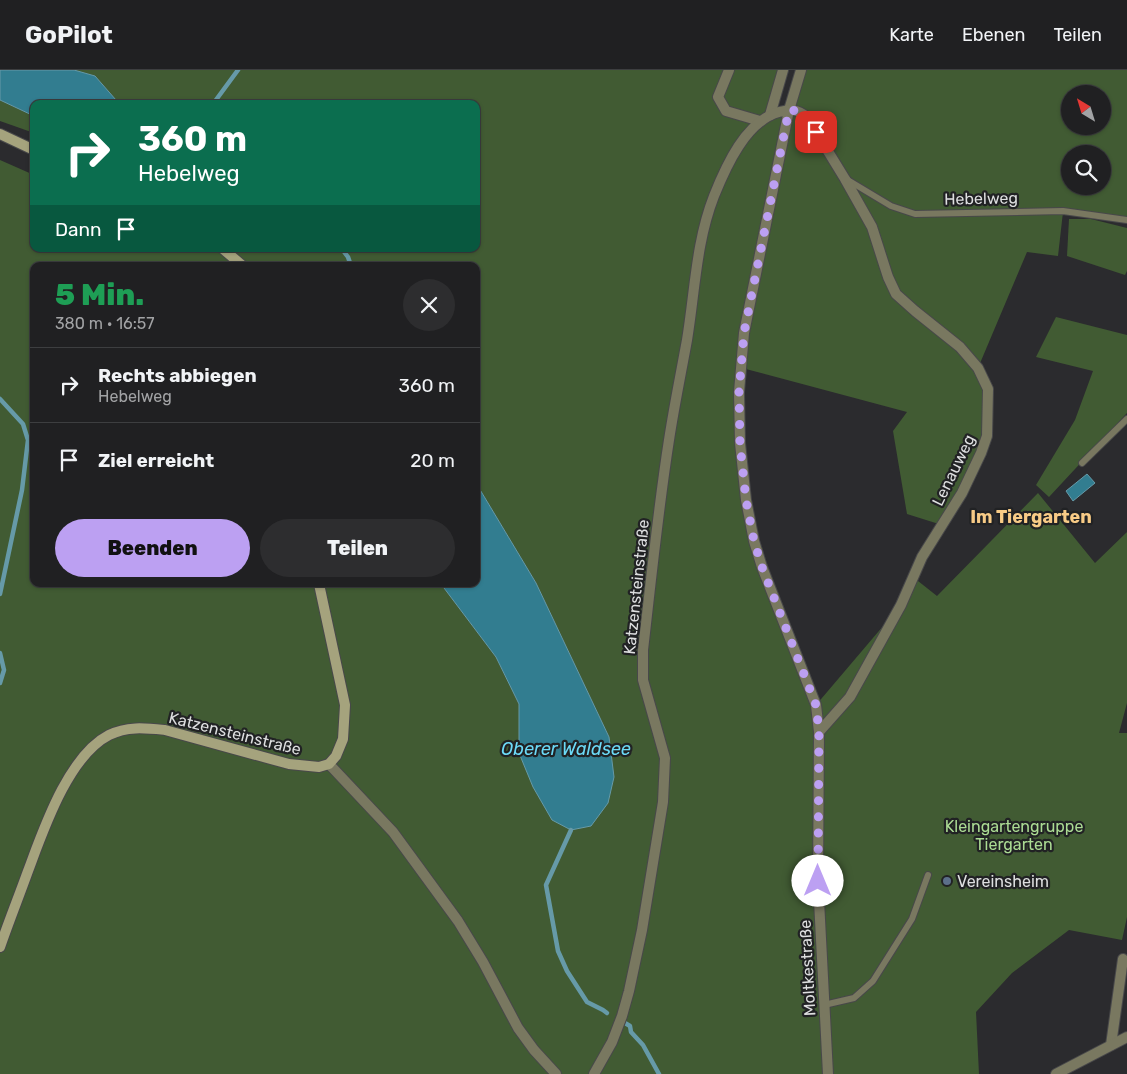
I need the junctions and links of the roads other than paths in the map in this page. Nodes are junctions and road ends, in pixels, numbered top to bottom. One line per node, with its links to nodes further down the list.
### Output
1 (729, 70): 6 (street)
2 (783, 70): 5 (street)
3 (800, 70): 4 (street, Moltkestraße)
4 (789, 110): 5 (street, Katzensteinstraße); 9 (street, Hebelweg); 17 (street, Moltkestraße)
5 (770, 115): 6 (street, Katzensteinstraße)
6 (760, 121): 26 (street, Katzensteinstraße)
7 (0, 134): 8 (street)
8 (30, 148)
9 (845, 178): 10 (lane, Hebelweg); 11 (street, Hebelweg)
10 (1127, 220)
11 (872, 227): 17 (street, Lenauweg)
12 (227, 252): 13 (street)
13 (238, 262)
14 (1127, 419): 15 (lane)
15 (1082, 463)
16 (320, 587): 18 (street)
17 (819, 732): 22 (street, Moltkestraße)
18 (329, 764): 20 (street, Katzensteinstraße); 25 (street)
19 (928, 875): 22 (lane)
20 (0, 946)
21 (1123, 959): 24 (street)
22 (824, 1005): 27 (street, Moltkestraße)
23 (1127, 1037): 24 (street)
24 (1111, 1045): 28 (street)
25 (556, 1074)
26 (594, 1074)
27 (828, 1074)
28 (1056, 1074)

